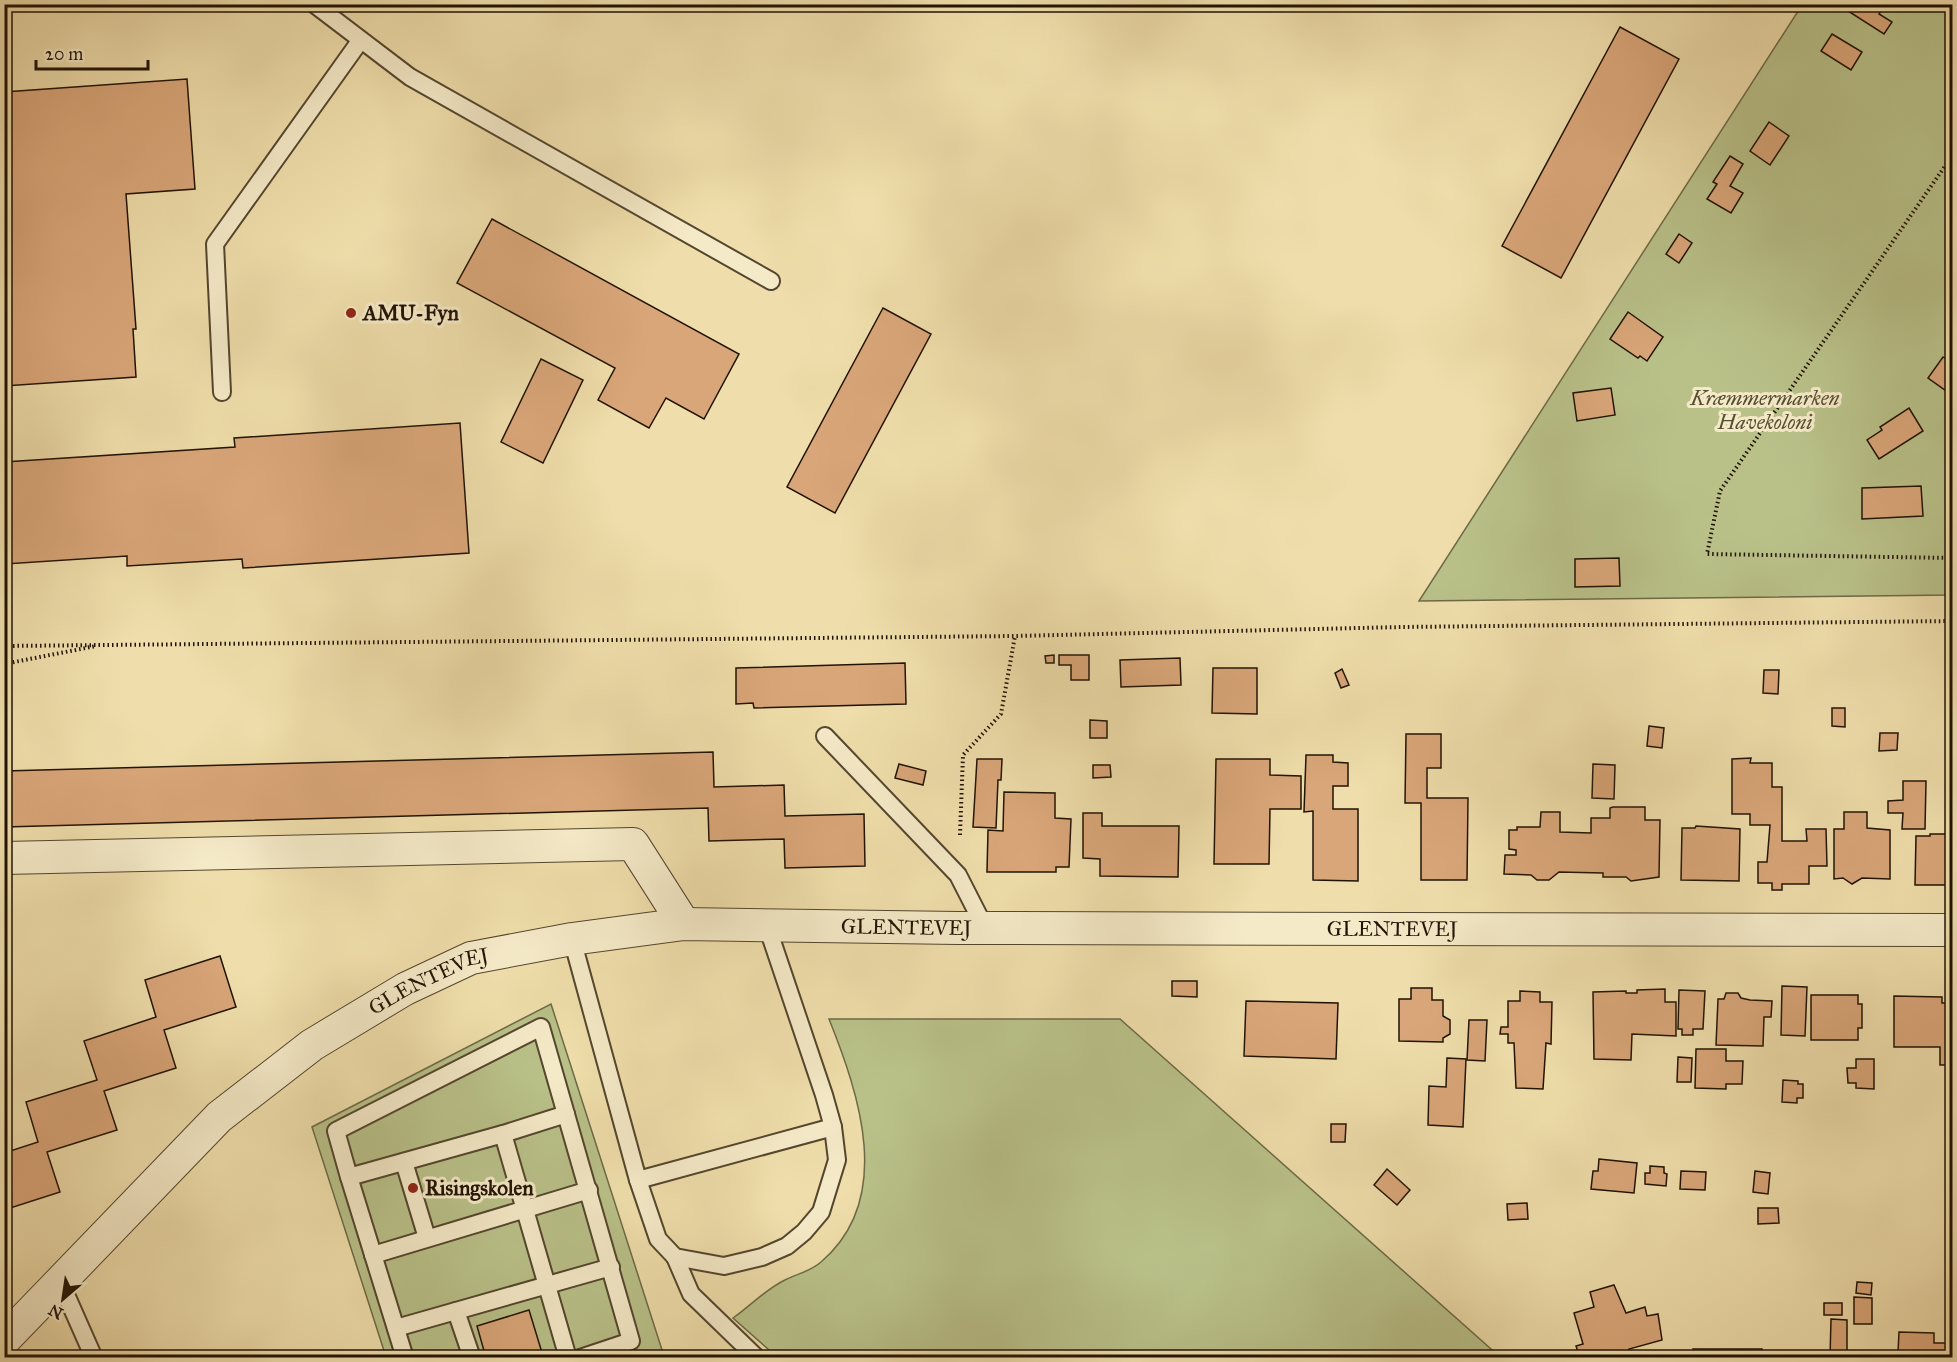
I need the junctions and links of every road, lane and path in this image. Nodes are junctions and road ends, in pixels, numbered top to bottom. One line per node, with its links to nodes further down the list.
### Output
1 (315, 4): 2 (lane)
2 (360, 41): 4 (lane); 5 (lane)
3 (1953, 156): 6 (path)
4 (771, 281)
5 (222, 392)
6 (1953, 558)
7 (1953, 621): 8 (path)
8 (1015, 636): 9 (path); 14 (path)
9 (109, 643): 10 (path); 11 (path)
10 (4, 646)
11 (4, 664)
12 (825, 736): 14 (lane)
13 (4, 858): 15 (street)
14 (958, 875): 17 (lane)
15 (684, 924): 16 (street, GLENTEVEJ); 19 (street, GLENTEVEJ)
16 (767, 926): 17 (street, GLENTEVEJ); 21 (lane)
17 (985, 928): 18 (street, GLENTEVEJ)
18 (1953, 930)
19 (572, 939): 25 (lane); 32 (street, GLENTEVEJ)
20 (566, 1114): 22 (lane); 24 (lane); 26 (lane)
21 (833, 1127): 25 (lane); 30 (lane)
22 (502, 1134): 23 (lane); 27 (lane)
23 (404, 1162): 24 (lane); 28 (lane)
24 (349, 1177): 29 (lane)
25 (638, 1180): 30 (lane)
26 (589, 1190): 27 (lane); 31 (lane)
27 (524, 1208): 28 (lane); 33 (lane)
28 (427, 1238): 29 (lane)
29 (373, 1255): 35 (lane)
30 (675, 1257): 42 (lane)
31 (611, 1267): 33 (lane); 41 (lane)
32 (60, 1281): 36 (street, GLENTEVEJ); 37 (lane)
33 (547, 1285): 34 (lane); 40 (lane)
34 (456, 1311): 35 (lane); 39 (lane)
35 (396, 1328): 38 (lane)
36 (4, 1340)
37 (94, 1358)
38 (405, 1358)
39 (471, 1358)
40 (568, 1358)
41 (580, 1358)
42 (757, 1358)

